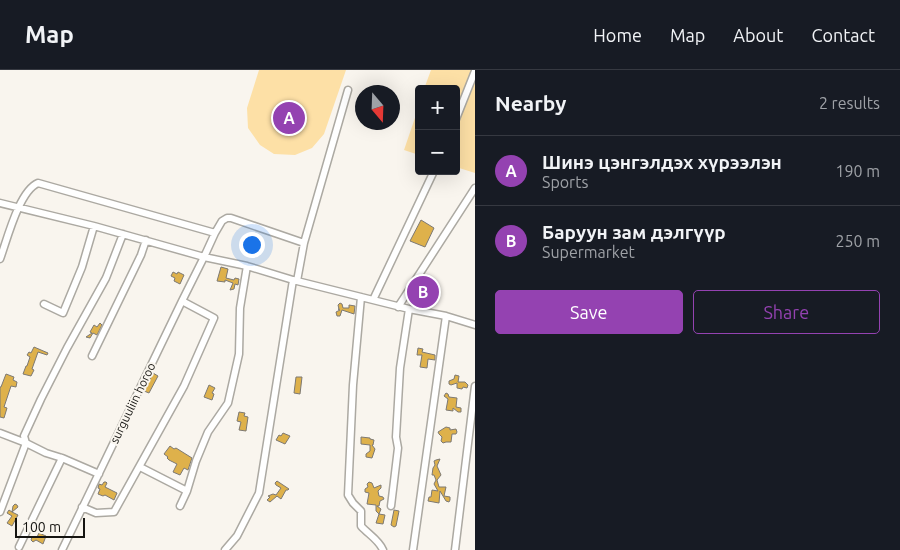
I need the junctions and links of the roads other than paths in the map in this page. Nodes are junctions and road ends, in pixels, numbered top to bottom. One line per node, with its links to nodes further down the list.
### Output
1 (475, 71): 3 (street)
2 (348, 90): 12 (street)
3 (460, 109)
4 (432, 175): 18 (street)
5 (475, 188): 21 (street)
6 (0, 203): 7 (street)
7 (18, 208): 8 (street); 9 (street); 14 (street)
8 (94, 226): 10 (street); 20 (street)
9 (215, 233): 12 (street); 13 (street, surguuliin horoo)
10 (123, 234): 11 (street); 28 (street)
11 (146, 240): 13 (street); 25 (street)
12 (304, 243): 16 (street)
13 (204, 257): 15 (street); 19 (street, surguuliin horoo)
14 (0, 259)
15 (247, 266): 16 (street); 32 (street)
16 (295, 280): 17 (street); 39 (street)
17 (361, 297): 18 (street); 40 (street)
18 (373, 300): 21 (street)
19 (182, 301): 30 (street); 31 (street, surguuliin horoo)
20 (44, 304)
21 (398, 306): 22 (street)
22 (409, 309): 23 (street); 34 (street)
23 (446, 316): 24 (street); 41 (street)
24 (475, 325)
25 (92, 356)
26 (475, 386): 42 (street)
27 (0, 433): 28 (street)
28 (26, 443): 29 (street); 36 (street)
29 (62, 458): 31 (street); 37 (street)
30 (140, 467): 32 (street); 35 (street)
31 (99, 474): 35 (street, surguuliin horoo)
32 (188, 491): 33 (street)
33 (180, 506)
34 (392, 506)
35 (82, 507): 38 (street, surguuliin horoo)
36 (0, 512)
37 (19, 547)
38 (62, 550)
39 (225, 550)
40 (383, 550)
41 (413, 550)
42 (454, 550)

